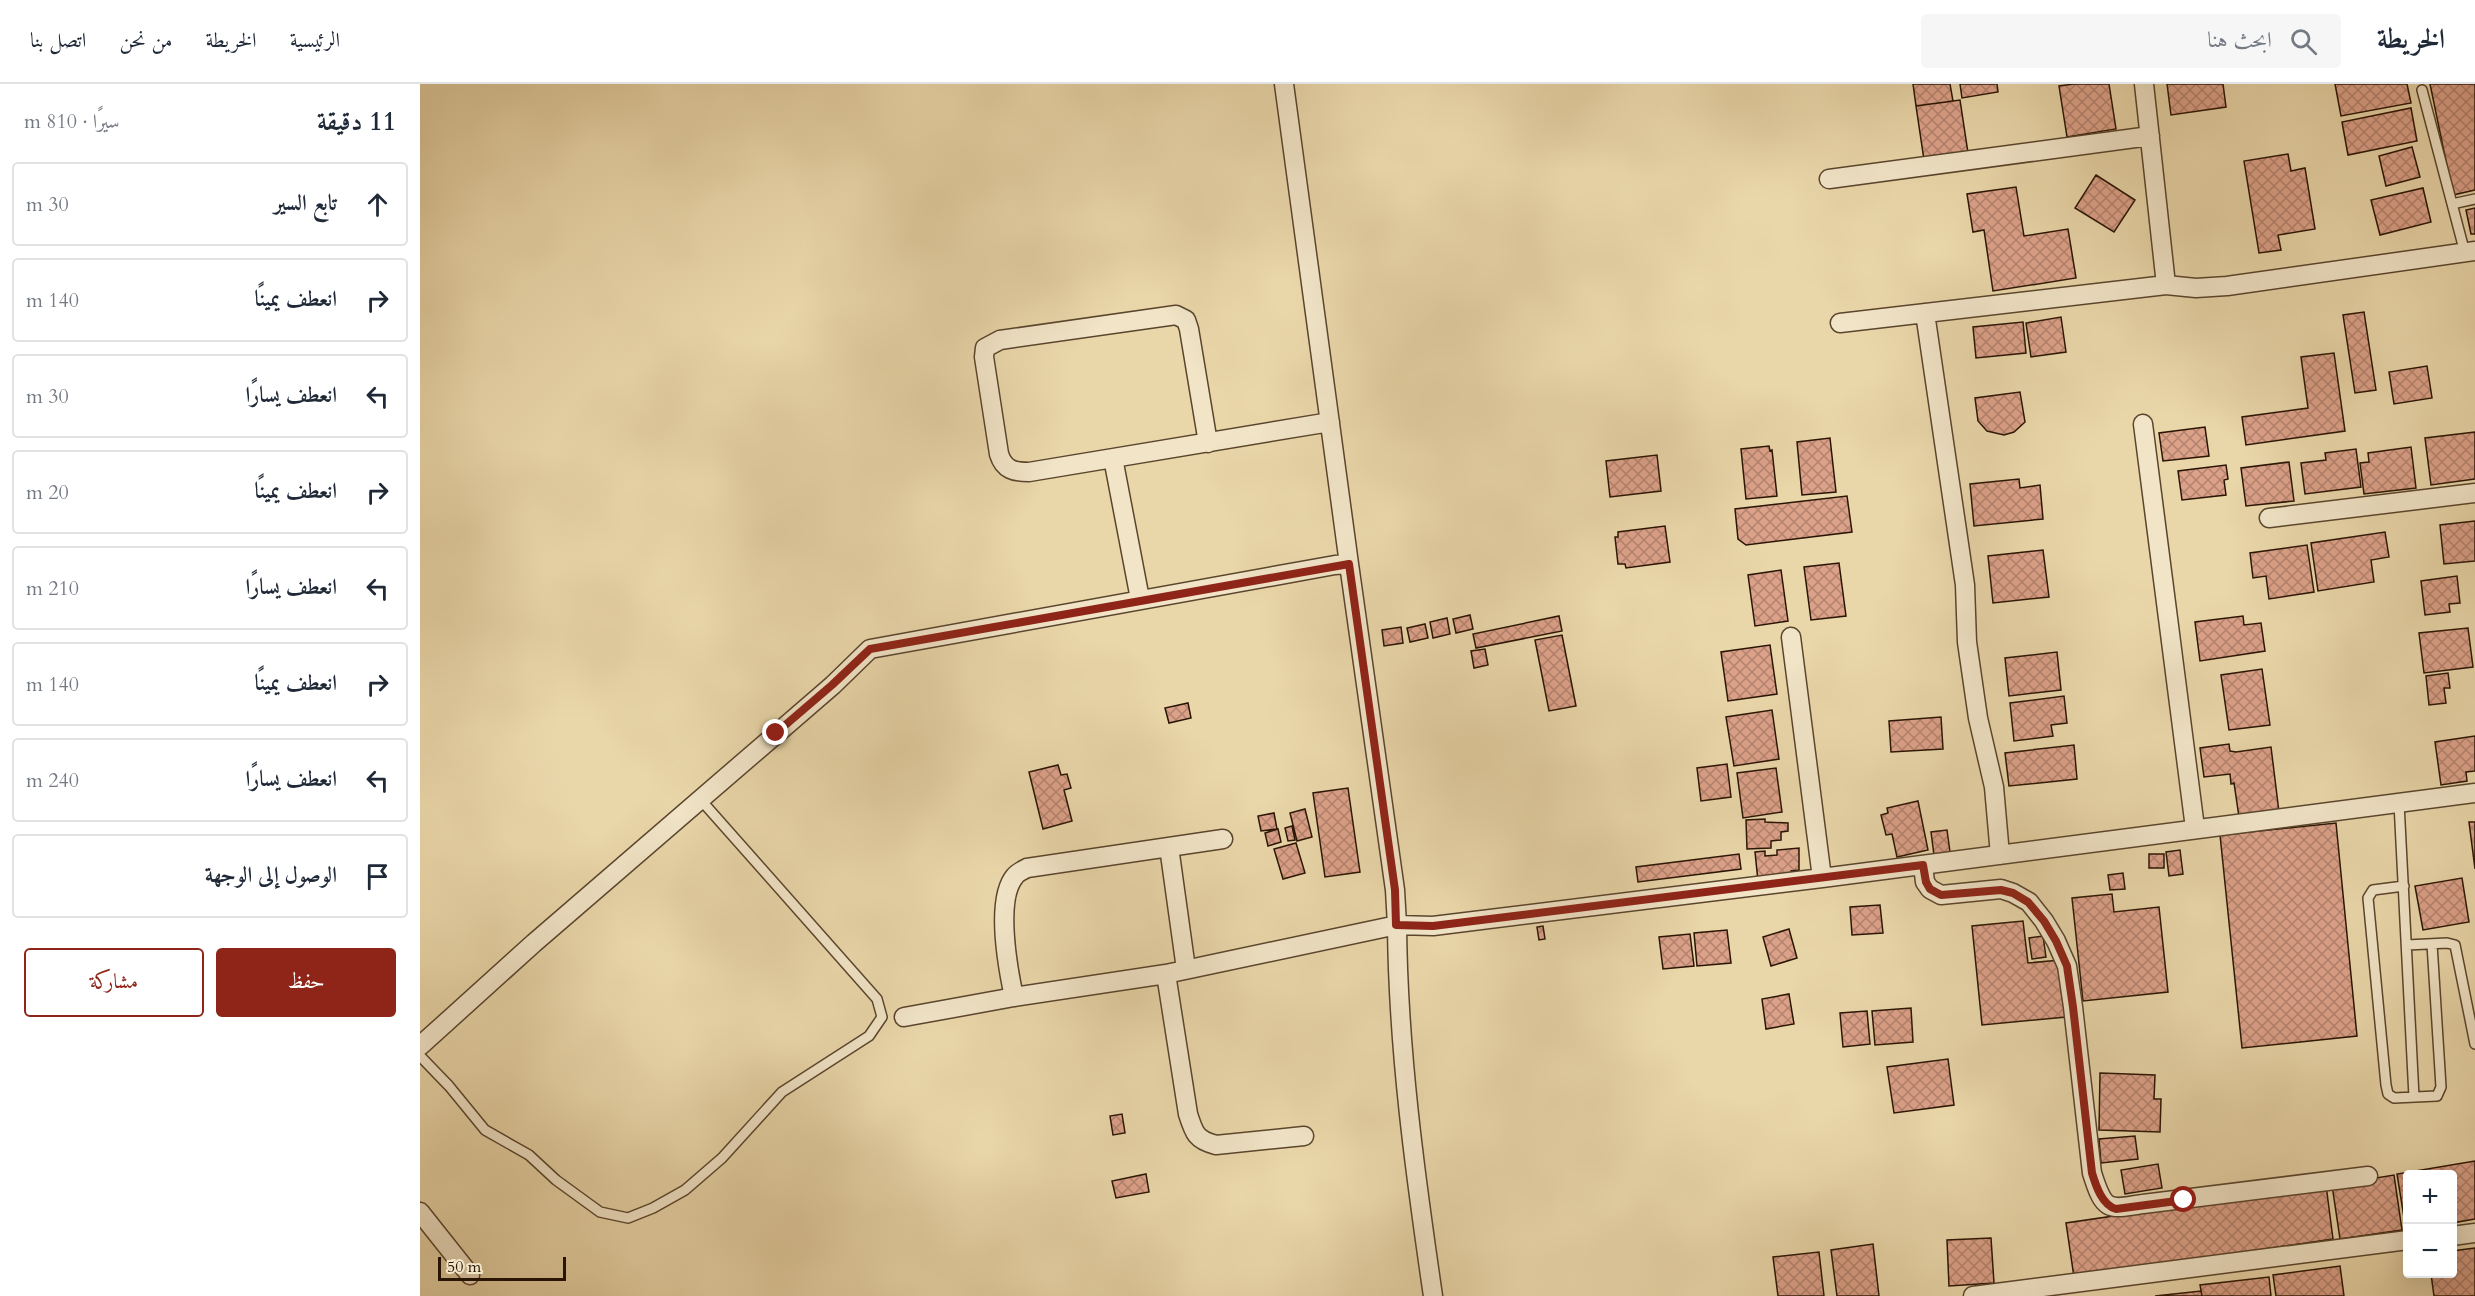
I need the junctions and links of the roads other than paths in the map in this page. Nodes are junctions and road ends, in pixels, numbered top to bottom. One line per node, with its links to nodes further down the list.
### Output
1 (1284, 84): 12 (street)
2 (2144, 84): 4 (street)
3 (2422, 90): 7 (lane)
4 (2150, 136): 5 (street); 9 (street)
5 (1829, 179)
6 (2475, 199): 7 (lane)
7 (2452, 204): 8 (lane)
8 (2470, 252): 9 (street)
9 (2166, 285): 10 (street)
10 (1925, 313): 11 (street); 27 (street)
11 (1840, 324)
12 (1330, 422): 14 (street); 18 (street)
13 (2143, 424): 24 (street)
14 (1208, 442): 15 (street); 15 (street)
15 (1113, 458): 19 (street)
16 (2475, 493): 17 (street)
17 (2269, 518)
18 (1349, 564): 19 (street); 31 (street)
19 (1140, 599): 22 (street)
20 (1791, 637): 29 (street)
21 (2475, 793): 23 (street)
22 (700, 798): 39 (street); 40 (lane)
23 (2399, 803): 24 (street); 30 (lane)
24 (2195, 828): 27 (street)
25 (1223, 839): 26 (street)
26 (1169, 847): 34 (street); 36 (street)
27 (2000, 855): 28 (street)
28 (1923, 865): 29 (street); 43 (street)
29 (1822, 878): 31 (street)
30 (2403, 886): 33 (lane); 41 (lane)
31 (1396, 925): 34 (street); 49 (street)
32 (2432, 944): 33 (lane); 38 (lane); 41 (lane)
33 (2407, 945): 41 (lane)
34 (1186, 969): 35 (street)
35 (1166, 974): 36 (street); 42 (street)
36 (1014, 997): 37 (street)
37 (904, 1017)
38 (2475, 1044)
39 (420, 1046)
40 (420, 1056)
41 (2414, 1097)
42 (1304, 1136)
43 (2368, 1176)
44 (420, 1212): 48 (street)
45 (2475, 1233): 46 (street)
46 (2457, 1235)
47 (2403, 1241): 50 (street)
48 (470, 1275)
49 (1433, 1296)
50 (1973, 1296)

